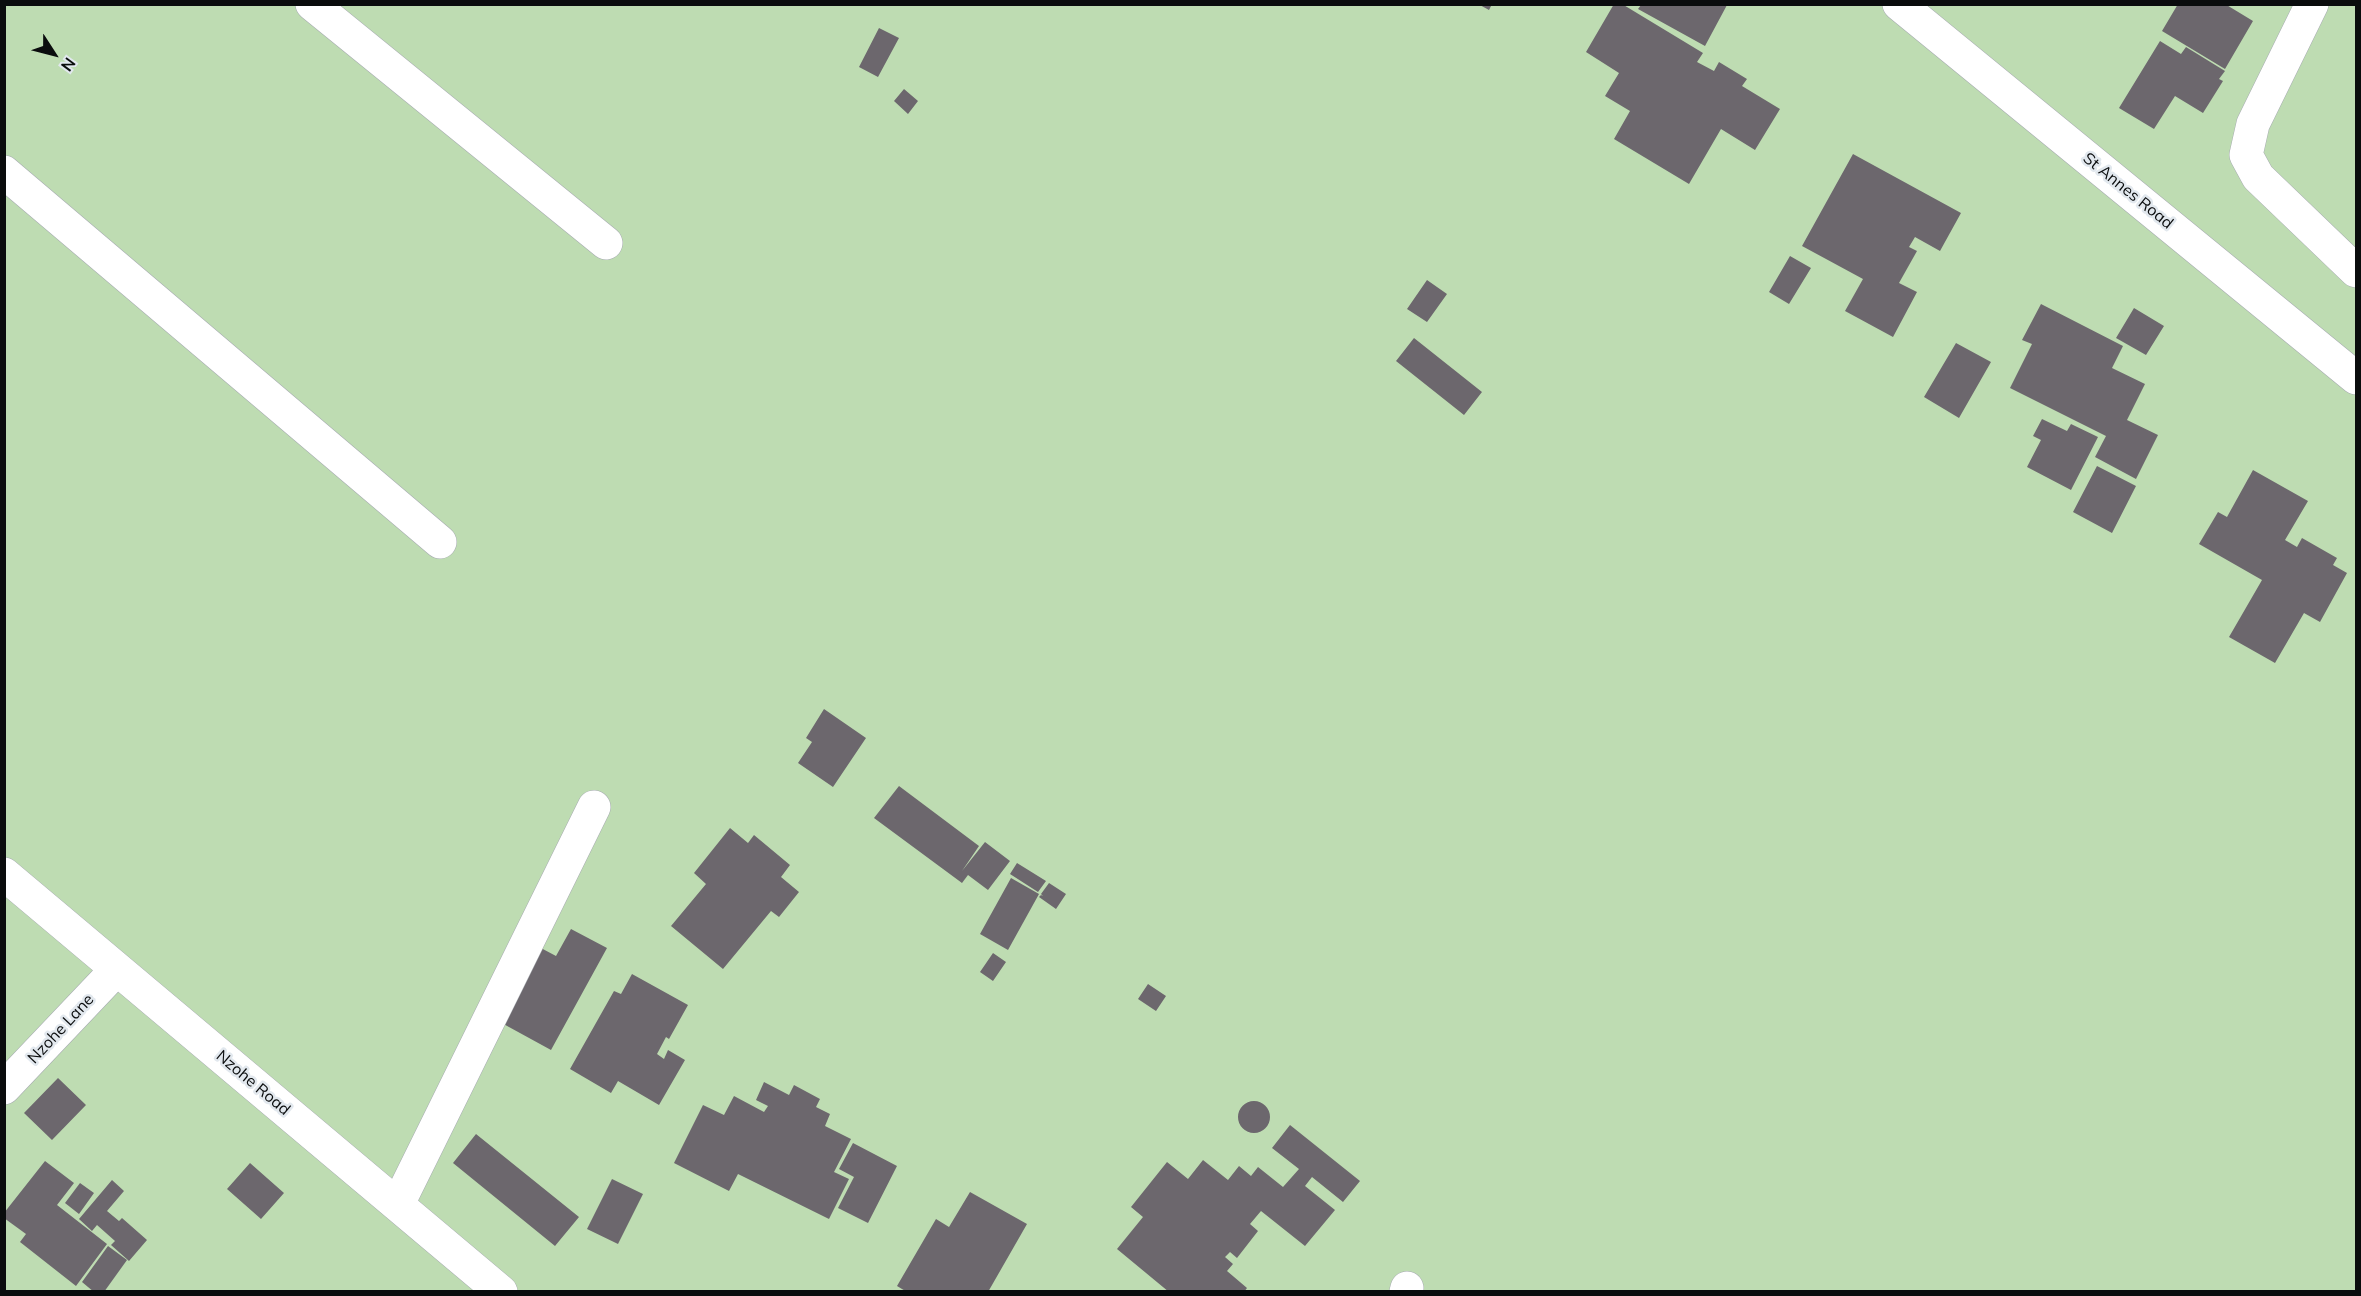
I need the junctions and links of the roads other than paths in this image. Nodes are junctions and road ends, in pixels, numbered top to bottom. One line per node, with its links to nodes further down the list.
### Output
1 (312, 4): 5 (street)
2 (1899, 4): 7 (street, St Annes Road)
3 (2312, 4): 6 (street)
4 (9, 185): 8 (street)
5 (606, 243)
6 (2356, 270)
7 (2356, 378)
8 (440, 542)
9 (594, 807): 13 (street)
10 (4, 874): 11 (street, Nzohe Road)
11 (117, 969): 12 (street, Nzohe Lane); 13 (street, Nzohe Road)
12 (4, 1088)
13 (398, 1204): 14 (street, Nzohe Road)
14 (501, 1292)

